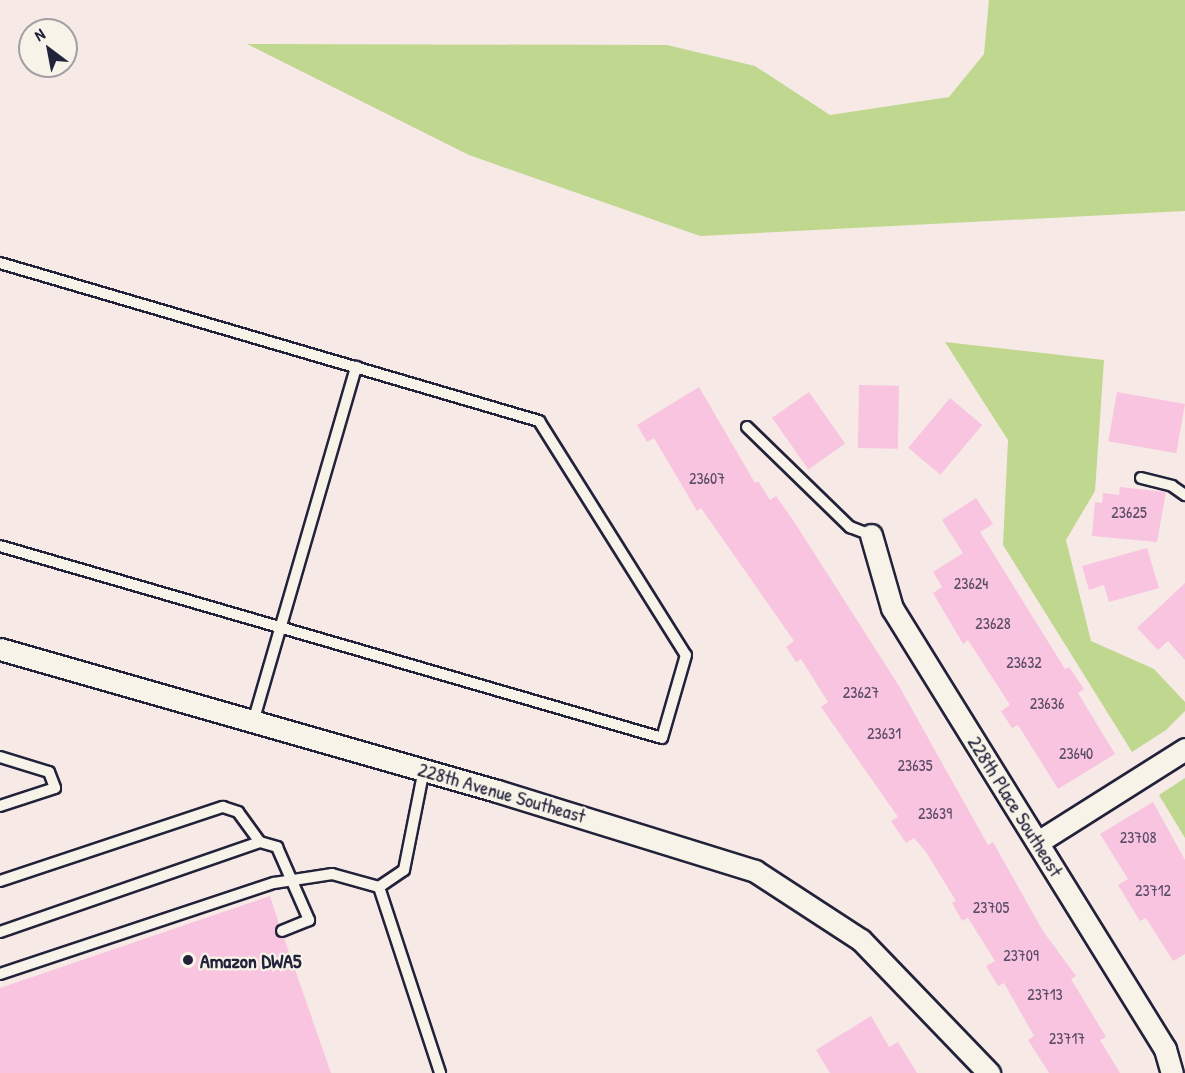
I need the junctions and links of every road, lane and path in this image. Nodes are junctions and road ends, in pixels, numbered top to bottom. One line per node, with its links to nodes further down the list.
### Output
1 (0, 263): 2 (lane)
2 (356, 367): 8 (lane); 8 (lane)
3 (747, 427): 6 (lane)
4 (1142, 478): 5 (lane)
5 (1185, 495)
6 (871, 535): 16 (street, 228th Place Southeast)
7 (0, 546): 8 (lane)
8 (277, 627): 10 (lane)
9 (0, 649): 10 (street, 228th Avenue Southeast)
10 (253, 722): 13 (street, 228th Avenue Southeast)
11 (1185, 749): 16 (street)
12 (0, 757): 14 (lane)
13 (424, 769): 19 (lane); 23 (street, 228th Avenue Southeast)
14 (0, 806)
15 (260, 842): 17 (lane); 18 (lane); 21 (lane)
16 (1038, 842): 27 (street, 228th Place Southeast)
17 (0, 881)
18 (296, 883): 19 (lane); 20 (lane); 22 (lane)
19 (379, 887): 24 (lane)
20 (282, 931)
21 (0, 932)
22 (0, 974)
23 (950, 1034): 25 (street, 228th Avenue Southeast); 26 (street, 228th Avenue Southeast)
24 (440, 1073)
25 (973, 1073)
26 (989, 1073)
27 (1172, 1073)

